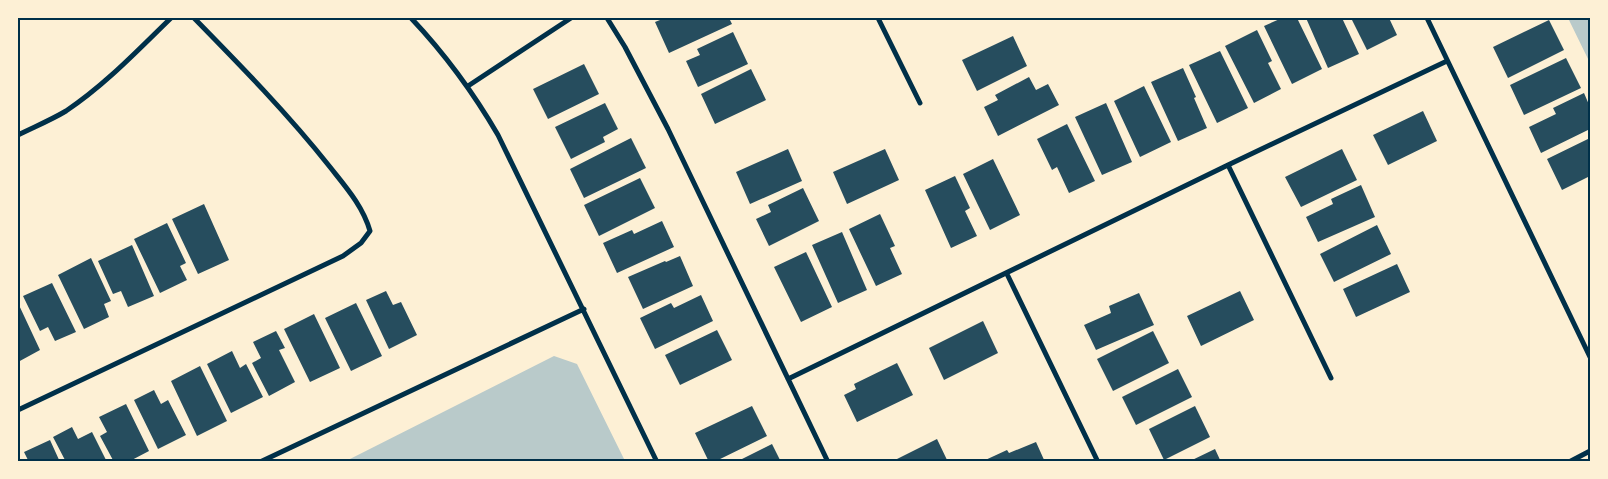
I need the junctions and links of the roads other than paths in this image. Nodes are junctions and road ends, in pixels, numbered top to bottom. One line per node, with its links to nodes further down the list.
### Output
1 (171, 18): 11 (street)
2 (194, 18): 18 (street)
3 (411, 18): 9 (street)
4 (571, 18): 9 (street)
5 (607, 18): 17 (street)
6 (878, 18): 10 (street)
7 (1427, 18): 8 (street)
8 (1448, 61): 12 (street); 15 (street)
9 (468, 86): 14 (street)
10 (920, 103)
11 (18, 135)
12 (1228, 165): 13 (street); 16 (street)
13 (1007, 274): 17 (street); 23 (street)
14 (584, 309): 20 (street); 21 (street)
15 (1590, 357)
16 (1331, 378)
17 (788, 379): 22 (street)
18 (18, 410)
19 (1590, 451): 24 (street)
20 (260, 462)
21 (657, 462)
22 (828, 462)
23 (1098, 462)
24 (1568, 462)

